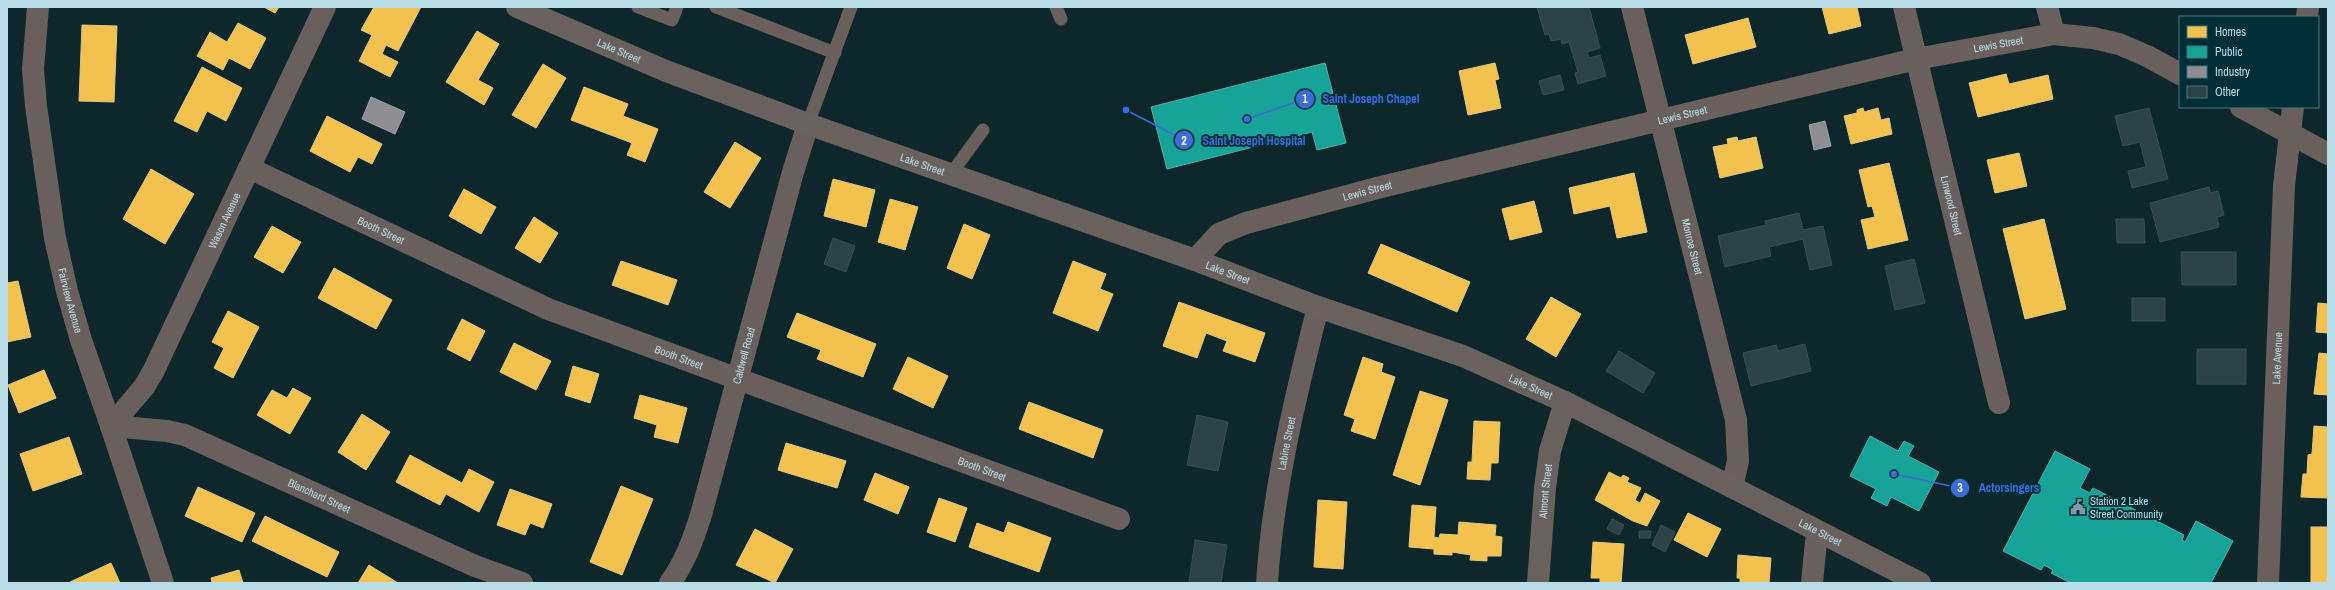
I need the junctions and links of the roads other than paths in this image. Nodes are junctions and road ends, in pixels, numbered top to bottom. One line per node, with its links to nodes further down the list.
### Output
1 (38, 7): 31 (street, Fairview Avenue)
2 (325, 7): 24 (street, Wason Avenue)
3 (517, 7): 20 (street, Lake Street)
4 (638, 7): 5 (lane)
5 (677, 7)
6 (716, 7): 14 (lane)
7 (851, 7): 14 (lane)
8 (1056, 7): 12 (lane)
9 (1632, 7): 19 (street, Monroe Street)
10 (1904, 7): 15 (street, Linwood Street)
11 (2047, 7): 13 (street)
12 (1061, 19)
13 (2054, 34): 15 (street, Lewis Street); 16 (street, Lewis Street)
14 (835, 53): 20 (lane)
15 (1916, 59): 19 (street, Lewis Street); 30 (street, Linwood Street)
16 (2179, 73)
17 (2243, 108): 22 (street)
18 (2293, 108): 22 (street, Lake Avenue)
19 (1660, 120): 26 (street, Lewis Street); 32 (street, Monroe Street)
20 (808, 124): 25 (street, Lake Street); 28 (street, Caldwell Road)
21 (983, 130): 25 (lane)
22 (2289, 133): 23 (street); 42 (street, Lake Avenue)
23 (2328, 154)
24 (250, 168): 28 (street, Booth Street); 31 (street, Wason Avenue)
25 (951, 174): 26 (street, Lake Street)
26 (1195, 260): 27 (street, Lake Street)
27 (1318, 307): 29 (street, Lake Street); 38 (street, Labine Street)
28 (738, 377): 33 (street, Booth Street); 37 (street, Caldwell Road)
29 (1565, 402): 32 (street, Lake Street); 39 (street, Almont Street)
30 (1999, 404)
31 (111, 426): 35 (street, Fairview Avenue); 36 (street, Blanchard Street)
32 (1732, 487): 34 (street, Lake Street)
33 (1119, 519)
34 (1817, 530): 40 (street); 41 (street, Lake Street)
35 (163, 583)
36 (522, 583)
37 (670, 583)
38 (1267, 583)
39 (1538, 583)
40 (1812, 583)
41 (1920, 583)
42 (2268, 583)

